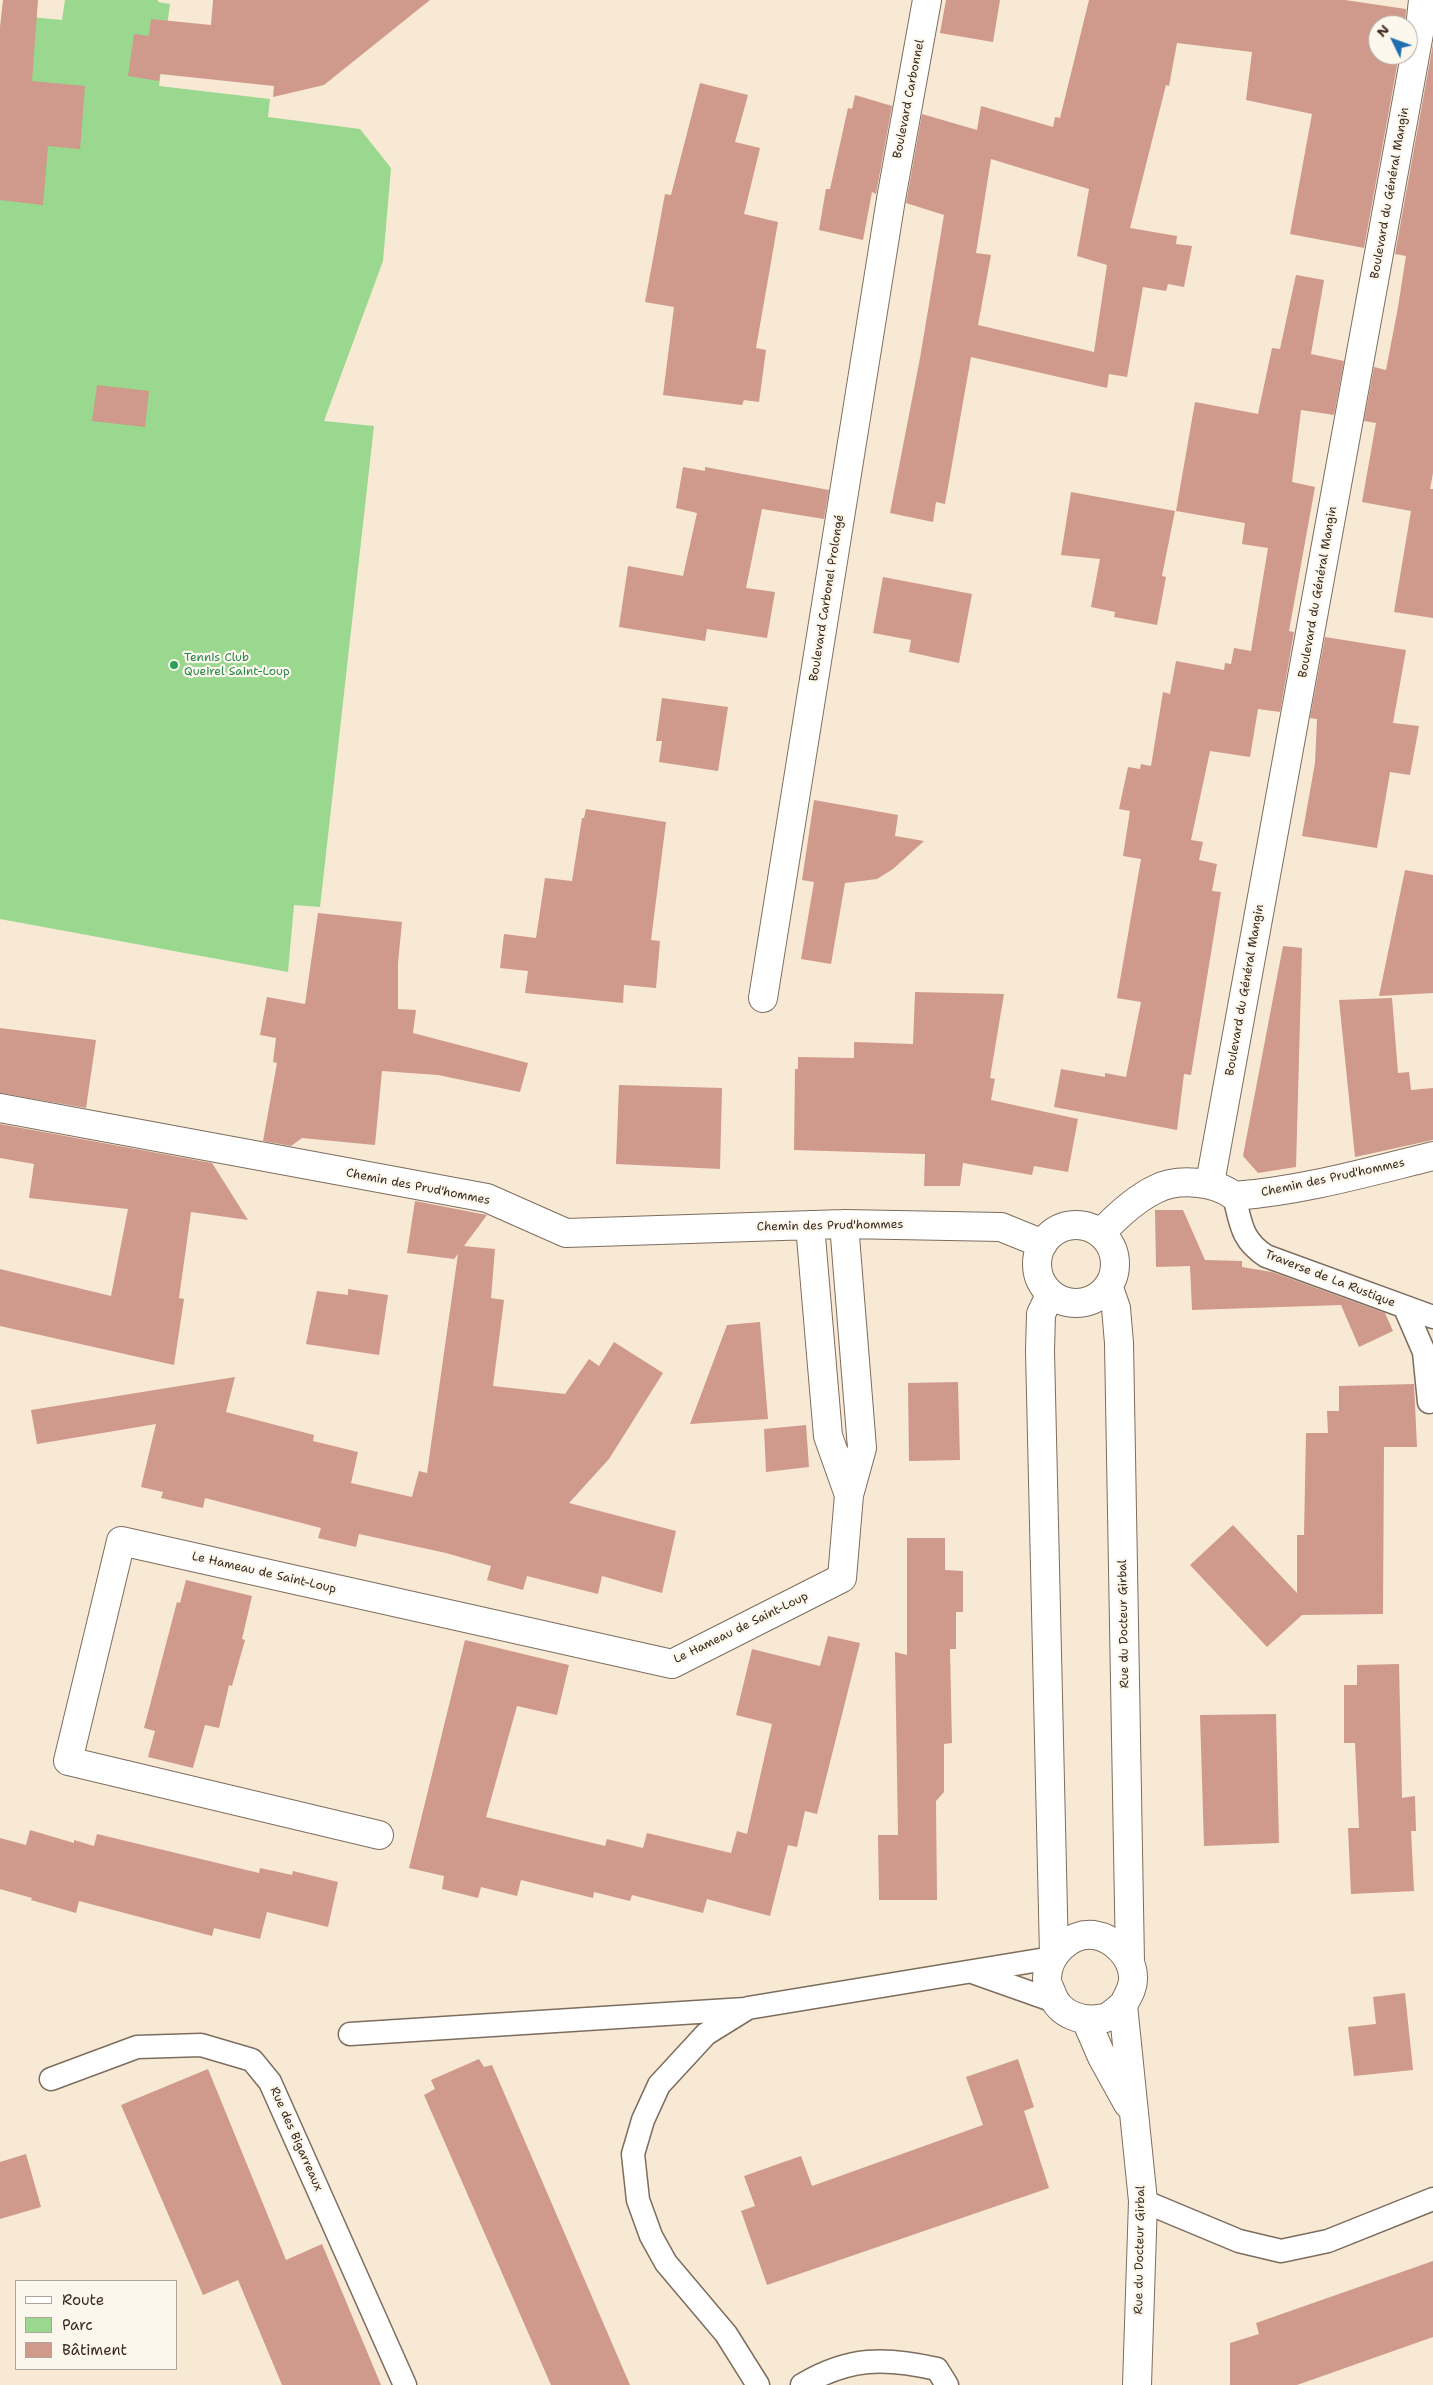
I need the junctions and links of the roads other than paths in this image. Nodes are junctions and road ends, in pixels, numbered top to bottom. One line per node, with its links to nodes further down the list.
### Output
1 (927, 0): 3 (street, Boulevard Carbonnel)
2 (1423, 0): 7 (street, Boulevard du Général Mangin)
3 (890, 199): 4 (street, Boulevard Carbonel Prolongé)
4 (763, 998)
5 (0, 1108): 10 (street, Chemin des Prud'hommes)
6 (1433, 1156): 8 (street, Chemin des Prud'hommes)
7 (1210, 1183): 8 (street); 11 (street)
8 (1234, 1196): 15 (lane, Traverse de La Rustique)
9 (844, 1224): 10 (street, Chemin des Prud'hommes); 12 (street, Chemin des Prud'hommes); 18 (street, Le Hameau de Saint-Loup)
10 (810, 1225): 18 (street, Le Hameau de Saint-Loup)
11 (1101, 1233): 12 (street); 13 (street)
12 (1043, 1244): 14 (street)
13 (1109, 1288): 14 (street); 21 (street, Rue du Docteur Girbal)
14 (1050, 1295): 20 (street)
15 (1405, 1308): 16 (lane, Traverse de La Rustique); 17 (lane)
16 (1433, 1317)
17 (1429, 1402)
18 (849, 1495): 19 (street, Le Hameau de Saint-Loup)
19 (379, 1835)
20 (1053, 1957): 21 (street); 22 (lane); 23 (street)
21 (1130, 1962): 24 (street, Rue du Docteur Girbal)
22 (971, 1971): 23 (lane); 25 (lane)
23 (1054, 2002): 26 (street)
24 (1123, 2005): 26 (street); 29 (street, Rue du Docteur Girbal)
25 (748, 2008): 27 (lane); 33 (lane)
26 (1086, 2020): 29 (street, Rue du Docteur Girbal)
27 (350, 2034)
28 (51, 2079): 32 (lane, Rue des Bigarreaux)
29 (1134, 2114): 31 (street, Rue du Docteur Girbal)
30 (1433, 2199): 31 (lane)
31 (1143, 2200): 36 (street, Rue du Docteur Girbal)
32 (405, 2385)
33 (758, 2385)
34 (802, 2385): 35 (lane)
35 (947, 2385)
36 (1137, 2385)

